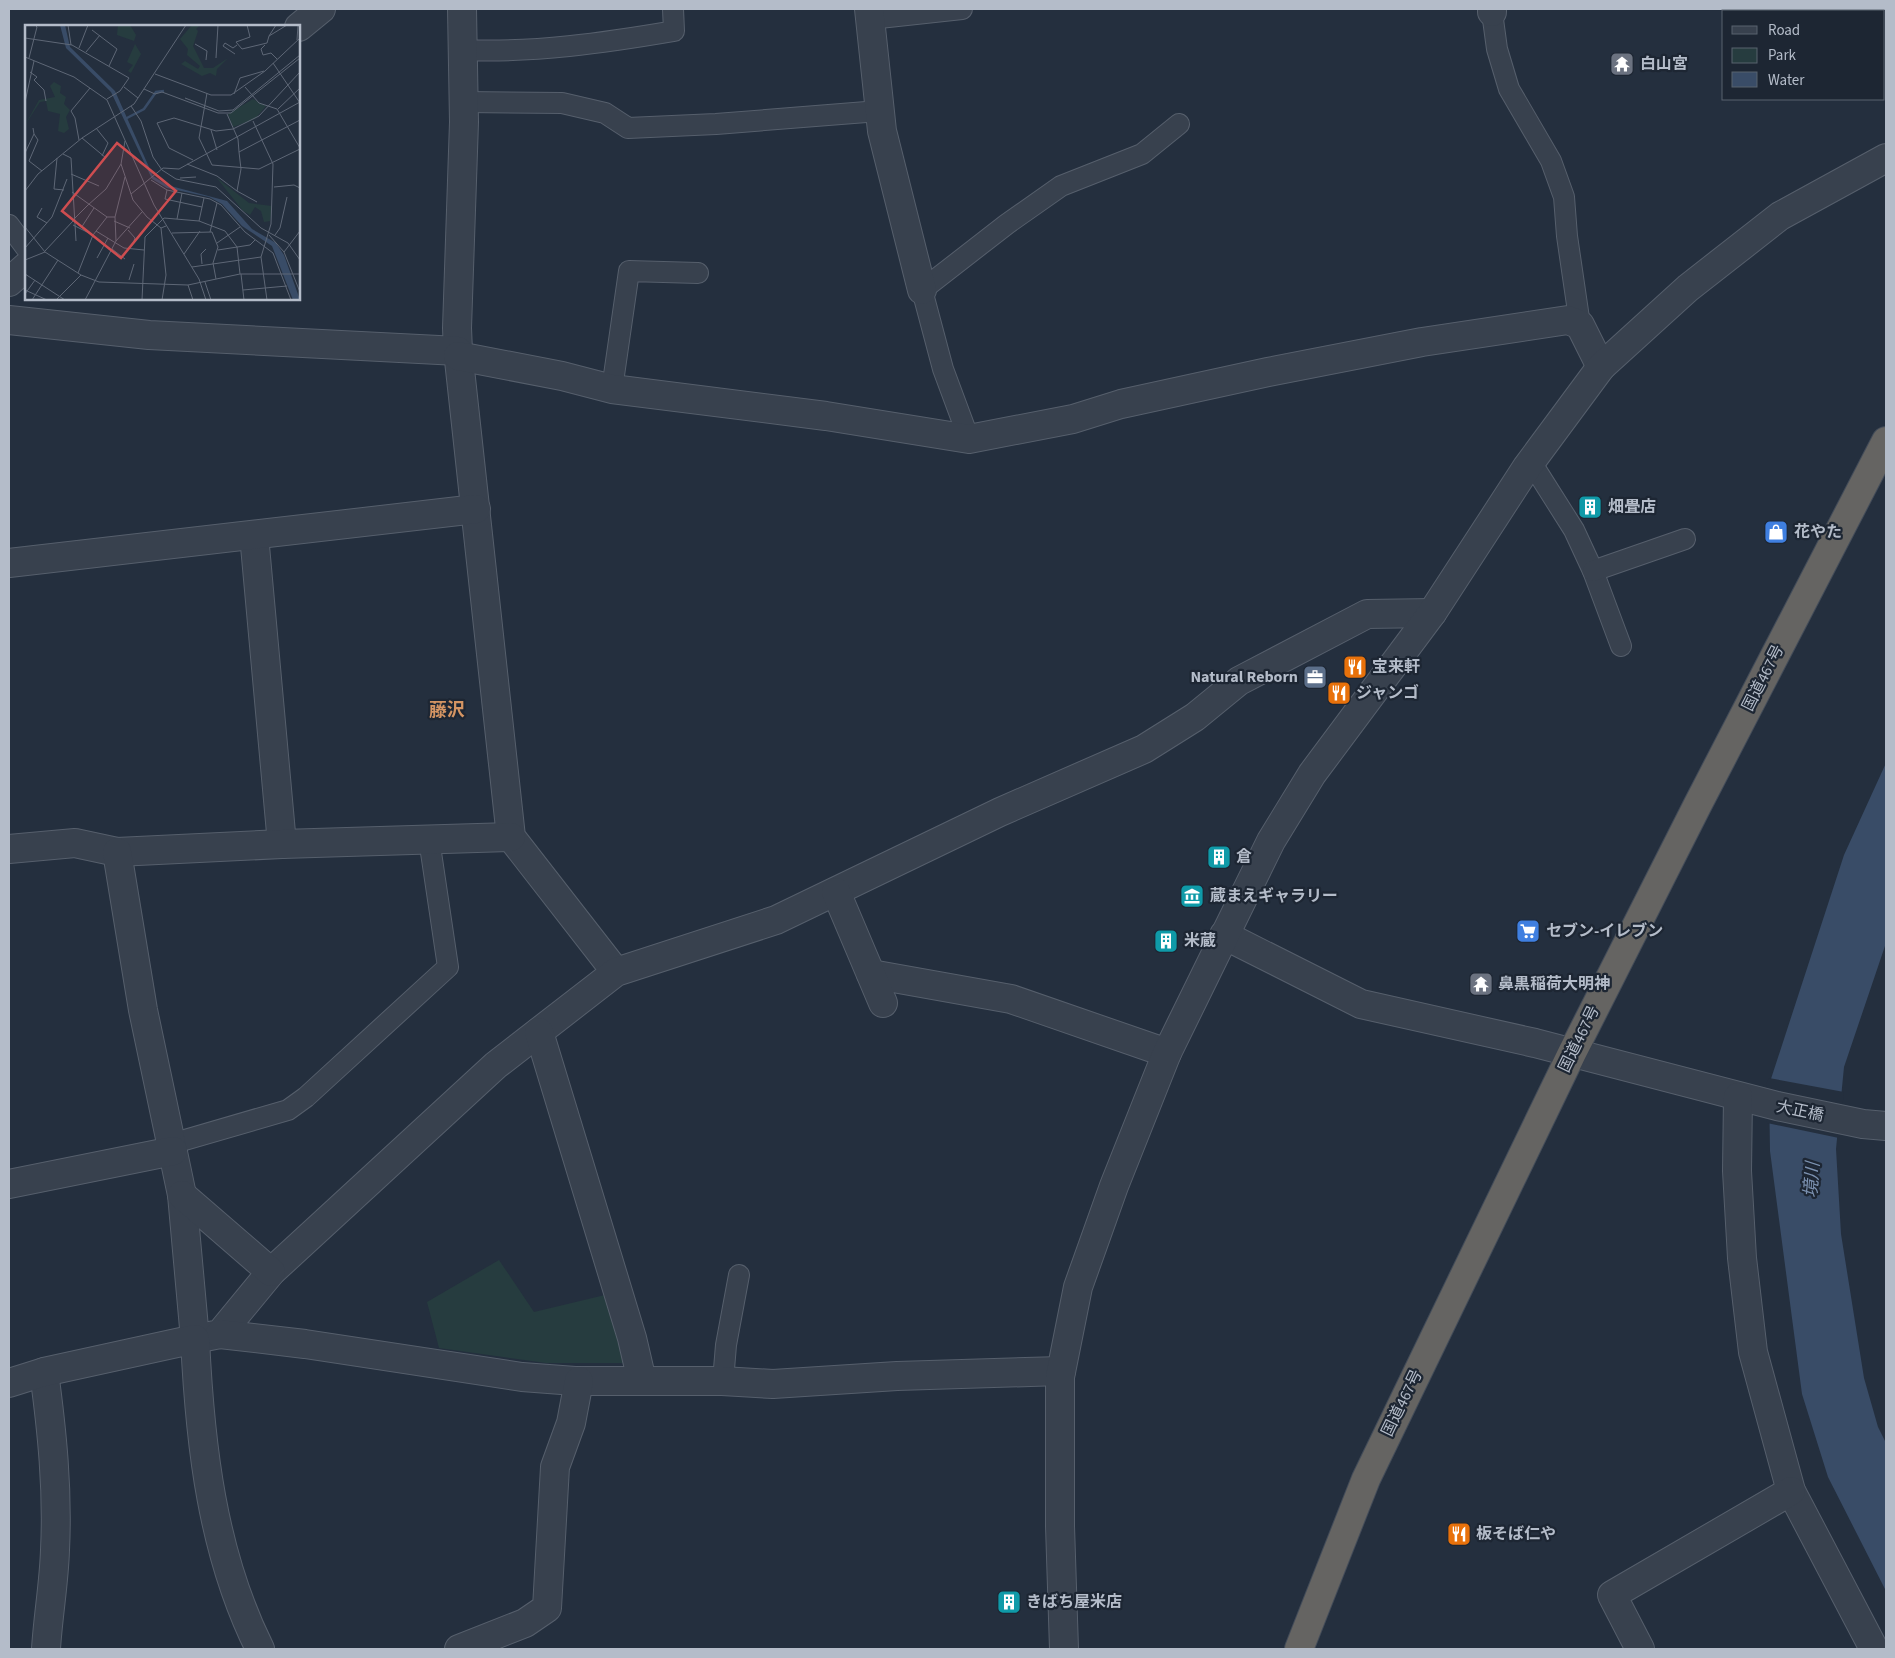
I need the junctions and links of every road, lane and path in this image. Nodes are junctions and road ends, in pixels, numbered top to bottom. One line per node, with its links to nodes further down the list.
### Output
1 (321, 9): 7 (street)
2 (462, 9): 8 (street)
3 (673, 9): 8 (lane)
4 (962, 9): 6 (lane)
5 (1492, 10): 20 (lane)
6 (869, 14): 10 (street)
7 (300, 27)
8 (464, 50): 9 (street)
9 (464, 102): 10 (lane); 21 (street)
10 (879, 111): 18 (street)
11 (1179, 124): 18 (lane)
12 (1886, 158): 22 (street)
13 (9, 224): 14 (lane)
14 (25, 247)
15 (25, 268): 17 (street)
16 (698, 273): 23 (lane)
17 (9, 282)
18 (922, 290): 24 (lane)
19 (9, 320): 21 (street)
20 (1580, 325): 22 (street); 24 (street)
21 (458, 353): 23 (street); 27 (street)
22 (1601, 367): 26 (street)
23 (612, 389): 24 (street)
24 (969, 440)
25 (1886, 442): 46 (highway, 国道467号)
26 (1530, 462): 31 (lane); 32 (street)
27 (476, 509): 28 (street); 34 (street)
28 (254, 535): 30 (street); 37 (street)
29 (1685, 539): 31 (lane)
30 (9, 563)
31 (1593, 571): 33 (lane)
32 (1432, 613): 39 (street); 40 (street)
33 (1621, 646)
34 (511, 837): 35 (street); 41 (street)
35 (429, 839): 37 (street); 49 (lane)
36 (10, 843): 38 (street)
37 (282, 844): 38 (street)
38 (117, 852): 49 (street)
39 (836, 892): 41 (street); 42 (street)
40 (1224, 935): 45 (street); 46 (street, 大正橋)
41 (616, 972): 44 (street)
42 (871, 974): 43 (street); 45 (street)
43 (883, 1003)
44 (539, 1032): 52 (street); 58 (street)
45 (1167, 1053): 56 (street)
46 (1572, 1053): 47 (street, 大正橋); 66 (highway, 国道467号)
47 (1738, 1097): 48 (street, 大正橋); 61 (street)
48 (1874, 1125)
49 (172, 1148): 50 (street); 51 (street)
50 (9, 1184)
51 (182, 1195): 52 (street); 54 (street)
52 (270, 1272): 54 (street)
53 (739, 1275): 59 (lane)
54 (207, 1337): 55 (street); 57 (street); 63 (street)
55 (44, 1372): 60 (street); 62 (street)
56 (1061, 1372): 59 (street); 65 (street)
57 (579, 1380): 58 (street); 64 (street)
58 (642, 1381): 59 (street)
59 (723, 1381)
60 (9, 1383)
61 (1792, 1492): 67 (street); 68 (street)
62 (46, 1649)
63 (260, 1649)
64 (459, 1649)
65 (1064, 1649)
66 (1299, 1649)
67 (1640, 1649)
68 (1874, 1649)

